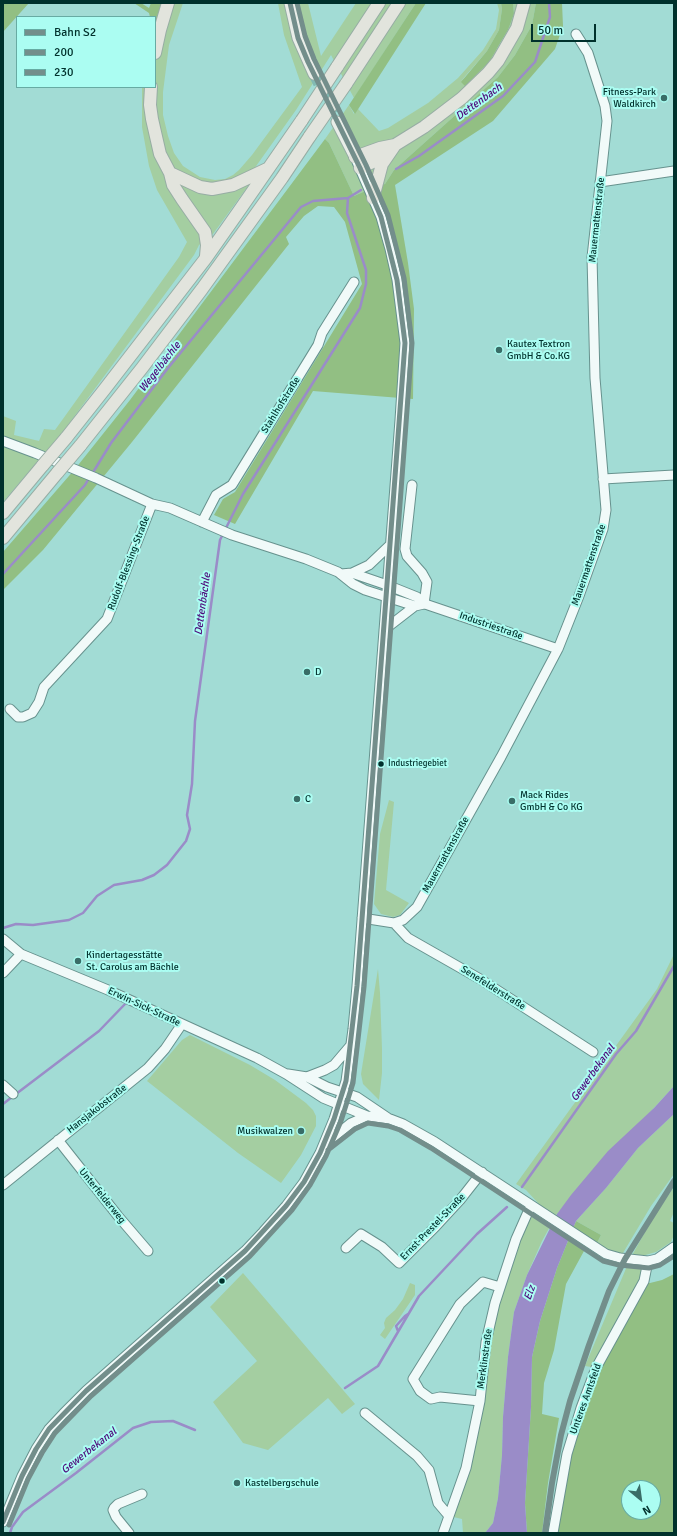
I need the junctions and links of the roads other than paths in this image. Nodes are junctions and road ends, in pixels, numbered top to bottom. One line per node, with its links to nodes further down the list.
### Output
1 (168, 3): 7 (highway)
2 (290, 3): 8 (main road)
3 (380, 3): 14 (highway, bridge)
4 (399, 3): 28 (highway, bridge)
5 (524, 3): 11 (highway)
6 (576, 34): 17 (street, Mauermattenstraße)
7 (156, 48)
8 (314, 74)
9 (151, 88): 16 (highway)
10 (337, 122): 13 (main road)
11 (395, 145): 12 (highway); 13 (highway)
12 (388, 155): 13 (highway); 18 (highway)
13 (358, 162): 18 (street)
14 (268, 169): 16 (highway); 19 (highway)
15 (674, 171): 17 (street)
16 (170, 174): 19 (highway)
17 (600, 182): 23 (street, Mauermattenstraße)
18 (373, 198): 29 (street)
19 (206, 258): 26 (highway, bridge)
20 (354, 282): 27 (street, Stahlhofstraße)
21 (3, 441): 25 (street)
22 (674, 475): 23 (street)
23 (603, 479): 36 (street, Mauermattenstraße)
24 (412, 485): 34 (street)
25 (152, 504): 27 (street); 37 (street, Rudolf-Blessing-Straße)
26 (3, 513)
27 (202, 522): 31 (street)
28 (3, 538)
29 (390, 545): 30 (street); 32 (street)
30 (352, 573): 31 (street); 32 (street)
31 (341, 574): 33 (street)
32 (387, 585): 33 (street); 34 (street, Industriestraße)
33 (386, 597): 34 (street, Industriestraße); 35 (street)
34 (419, 605): 35 (street); 36 (street, Industriestraße)
35 (384, 630): 38 (street)
36 (558, 649): 39 (street, Mauermattenstraße)
37 (10, 709)
38 (362, 918): 39 (street); 44 (street)
39 (394, 923): 45 (street, Senefelderstraße)
40 (3, 939): 41 (street, Erwin-Sick-Straße)
41 (21, 954): 42 (street); 43 (street, Erwin-Sick-Straße)
42 (3, 973)
43 (182, 1024): 46 (street, Erwin-Sick-Straße); 54 (street, Hansjakobstraße)
44 (351, 1045): 47 (street, Erwin-Sick-Straße); 49 (street)
45 (593, 1052)
46 (286, 1074): 47 (street, Erwin-Sick-Straße); 51 (street, Erwin-Sick-Straße)
47 (307, 1077): 49 (street, Erwin-Sick-Straße)
48 (3, 1085): 50 (street)
49 (343, 1092): 51 (street); 53 (street, Erwin-Sick-Straße)
50 (13, 1094)
51 (339, 1106): 52 (street, Erwin-Sick-Straße); 55 (street)
52 (367, 1116): 53 (street, Erwin-Sick-Straße); 55 (street)
53 (390, 1119): 56 (street)
54 (58, 1140): 57 (street, Hansjakobstraße); 61 (street, Unterfelderweg)
55 (324, 1145): 68 (street)
56 (482, 1172): 58 (street); 60 (street, Ernst-Prestel-Straße)
57 (3, 1185)
58 (531, 1205): 62 (street); 63 (street, Merklinstraße)
59 (674, 1247): 62 (street)
60 (346, 1248)
61 (148, 1251)
62 (648, 1261): 71 (street, Unteres Amtsfeld)
63 (500, 1287): 64 (street, Merklinstraße); 64 (street)
64 (480, 1400): 67 (street, Merklinstraße)
65 (365, 1413): 67 (street)
66 (142, 1494): 69 (street)
67 (448, 1516): 70 (street, Merklinstraße)
68 (3, 1522)
69 (129, 1533)
70 (443, 1533)
71 (553, 1533)

